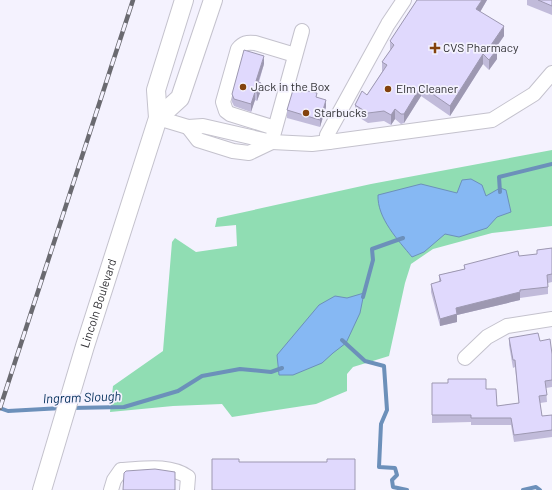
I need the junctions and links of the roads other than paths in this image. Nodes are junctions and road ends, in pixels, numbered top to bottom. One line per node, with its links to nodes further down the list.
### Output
1 (184, 0): 7 (main road, Lincoln Boulevard)
2 (213, 0): 7 (main road, Lincoln Boulevard)
3 (404, 0): 10 (street)
4 (302, 31): 5 (street)
5 (295, 54): 8 (street); 8 (street)
6 (552, 74): 10 (street)
7 (158, 118): 9 (street); 13 (main road, Lincoln Boulevard)
8 (274, 128): 9 (street)
9 (272, 142): 10 (street)
10 (329, 142)
11 (552, 319): 12 (street)
12 (465, 358)
13 (42, 490)
14 (111, 490): 15 (street)
15 (187, 490)

